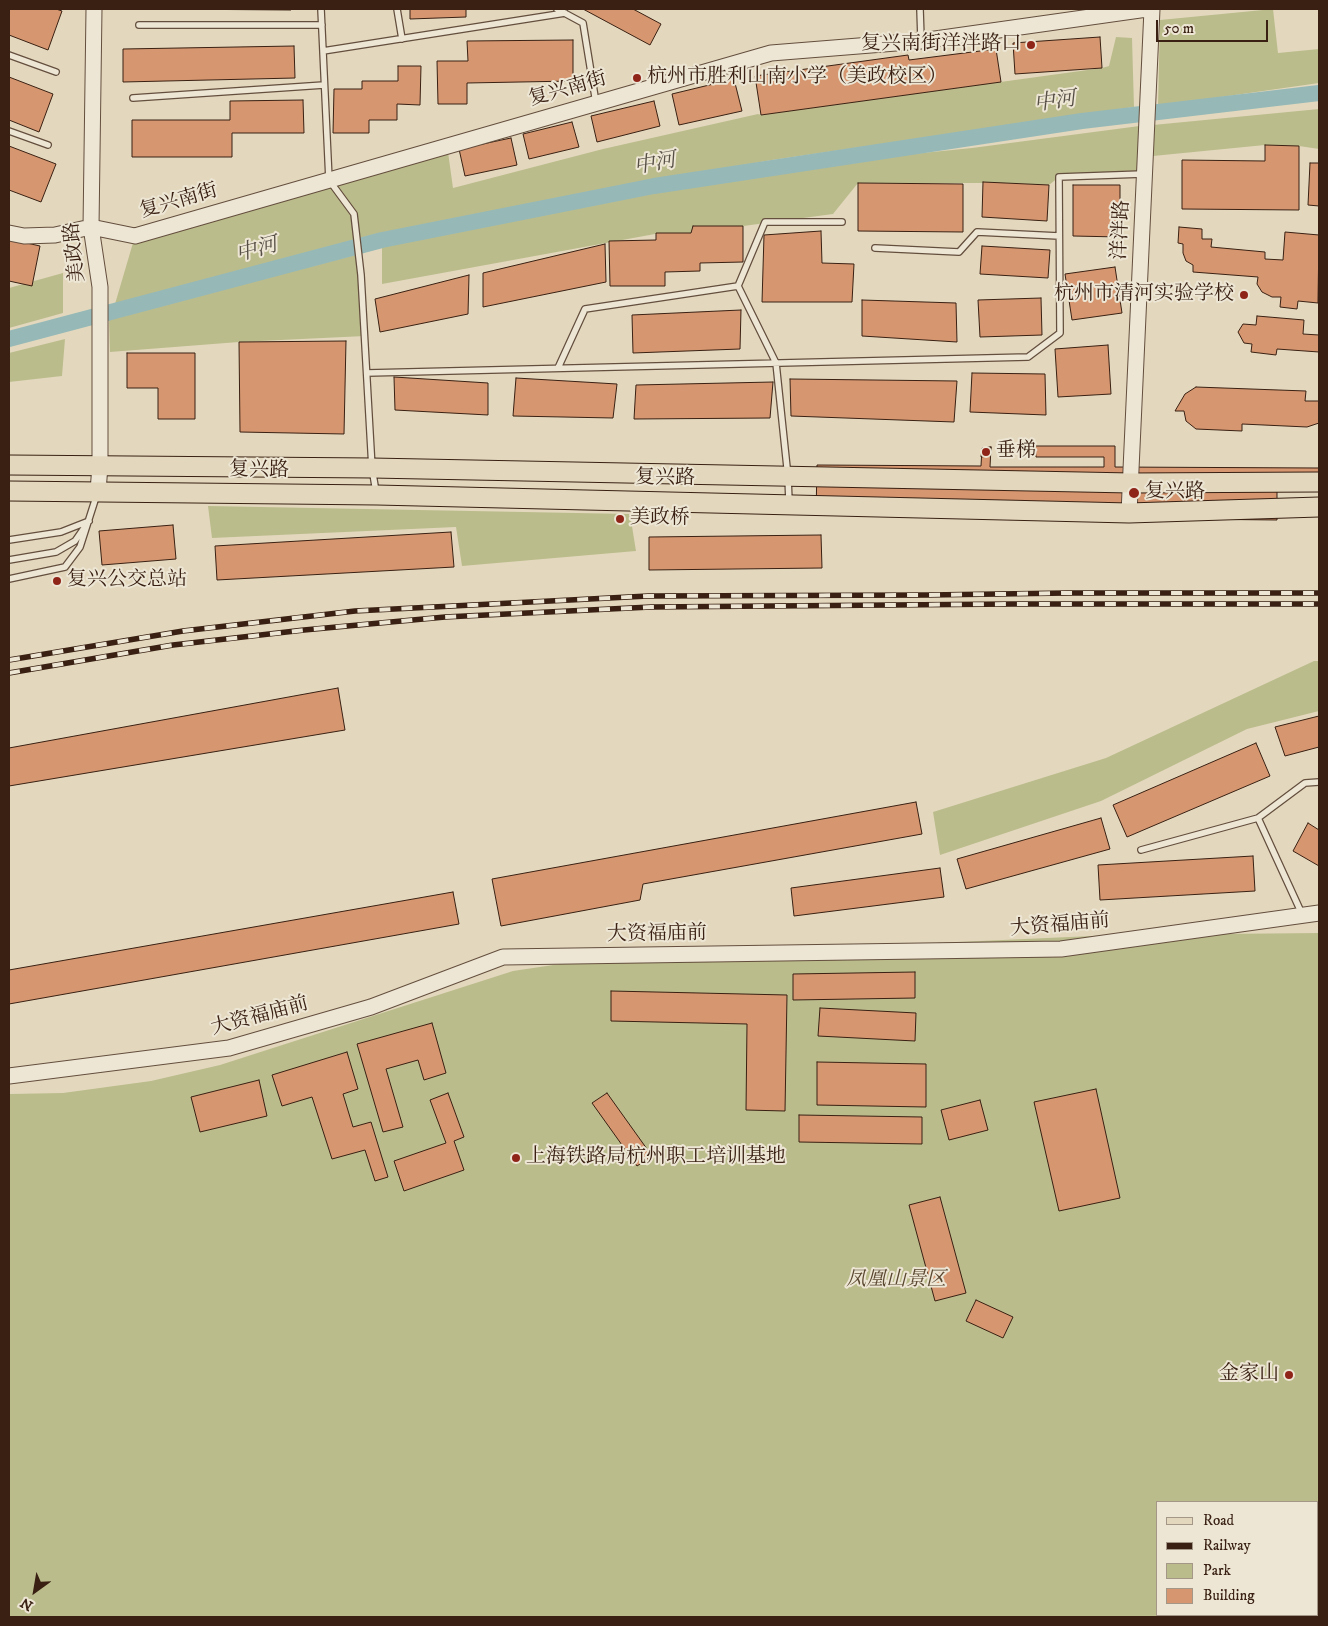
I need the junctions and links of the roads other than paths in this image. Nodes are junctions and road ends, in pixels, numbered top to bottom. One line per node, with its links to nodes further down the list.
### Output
1 (94, 9): 24 (street, 美政路)
2 (321, 9): 10 (lane)
3 (397, 9): 11 (lane)
4 (557, 9): 8 (lane)
5 (920, 9): 12 (lane)
6 (1147, 9): 12 (street, 复兴南街)
7 (1152, 9): 21 (street, 洋泮路)
8 (565, 13): 11 (lane); 18 (lane)
9 (139, 25): 10 (lane)
10 (322, 25): 13 (lane)
11 (402, 39): 13 (lane)
12 (921, 42): 18 (street, 复兴南街)
13 (323, 52): 16 (lane)
14 (9, 55): 15 (lane)
15 (56, 72)
16 (324, 85): 17 (lane); 22 (lane)
17 (133, 98)
18 (596, 103): 22 (street, 复兴南街)
19 (9, 131): 20 (lane)
20 (48, 145)
21 (1145, 174): 26 (lane); 37 (street, 洋泮路)
22 (329, 180): 24 (street, 复兴南街); 31 (lane)
23 (842, 222): 28 (lane)
24 (91, 227): 25 (street, 复兴南街); 33 (street, 美政路)
25 (9, 233)
26 (1060, 236): 27 (lane); 29 (lane)
27 (875, 248)
28 (738, 286): 29 (lane); 30 (lane)
29 (776, 363): 30 (lane); 35 (lane)
30 (558, 368): 31 (lane)
31 (367, 373): 34 (lane)
32 (9, 465): 33 (main road, 复兴路)
33 (100, 466): 34 (main road, 复兴路); 39 (street, 美政路)
34 (372, 468): 35 (main road, 复兴路); 40 (lane)
35 (788, 477): 37 (main road, 复兴路); 41 (lane)
36 (1319, 482): 37 (main road, 复兴路)
37 (1131, 483): 43 (street, 洋泮路)
38 (9, 491): 39 (main road, 复兴路)
39 (98, 491): 40 (main road, 复兴路); 44 (lane)
40 (377, 495): 41 (main road, 复兴路)
41 (789, 505): 43 (main road, 复兴路)
42 (1319, 507): 43 (main road, 复兴路)
43 (1130, 513)
44 (89, 522): 45 (lane); 46 (lane); 47 (lane)
45 (9, 540)
46 (9, 560)
47 (9, 579)
48 (1319, 782): 49 (lane)
49 (1258, 818): 50 (lane); 52 (lane)
50 (1141, 850)
51 (1319, 913): 52 (street, 大资福庙前)
52 (1303, 915): 53 (street, 大资福庙前)
53 (9, 1076)

